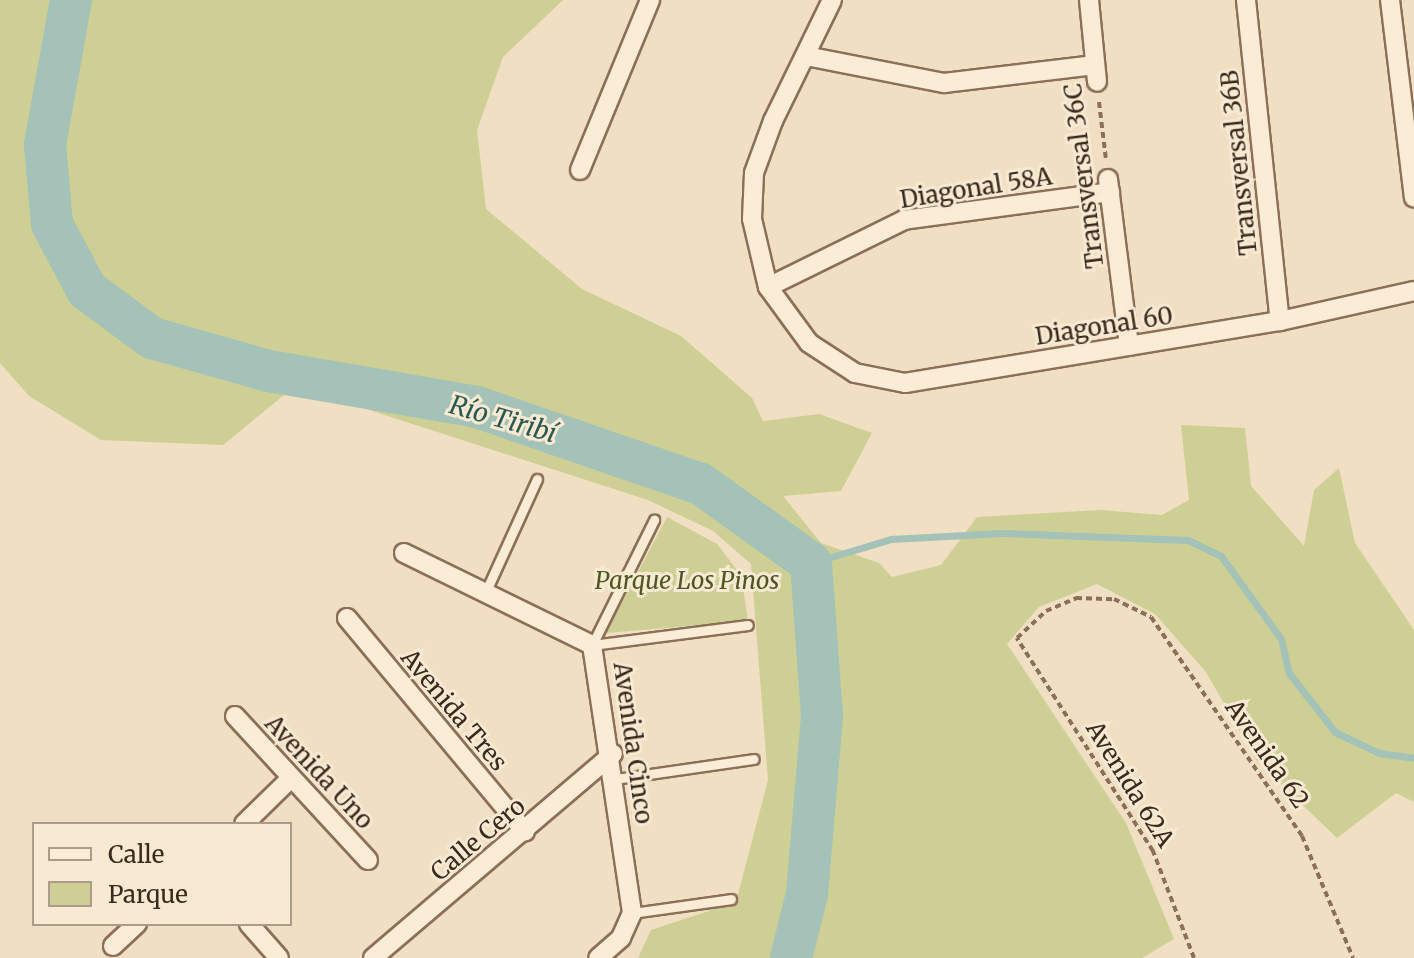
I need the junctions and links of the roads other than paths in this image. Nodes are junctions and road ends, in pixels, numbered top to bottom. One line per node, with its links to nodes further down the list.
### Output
1 (650, 0): 7 (street)
2 (832, 0): 6 (street)
3 (1089, 0): 6 (street, Transversal 36C)
4 (1246, 0): 12 (street, Transversal 36B)
5 (1390, 0): 9 (street)
6 (806, 56): 10 (street)
7 (580, 170)
8 (1109, 186): 10 (street, Diagonal 58A); 13 (street, Transversal 36C)
9 (1414, 198)
10 (768, 287): 13 (street, Diagonal 60)
11 (1414, 291): 12 (street, Diagonal 60)
12 (1280, 321): 13 (street, Diagonal 60)
13 (1129, 346)
14 (537, 479): 17 (lane)
15 (654, 520): 20 (lane)
16 (404, 553): 17 (street, Avenida Cinco)
17 (486, 591): 20 (street, Avenida Cinco)
18 (347, 618): 27 (street, Avenida Tres)
19 (748, 625): 20 (lane)
20 (592, 645): 22 (street, Avenida Cinco)
21 (235, 716): 24 (street, Avenida Uno)
22 (613, 754): 25 (street, Avenida Cinco); 27 (street, Calle Cero)
23 (754, 759): 25 (lane)
24 (291, 778): 26 (street); 28 (street, Avenida Uno)
25 (615, 779): 30 (street, Avenida Cinco)
26 (246, 822)
27 (525, 832): 35 (street, Calle Cero)
28 (368, 860)
29 (731, 899): 30 (lane)
30 (632, 913): 36 (street)
31 (135, 926): 33 (street)
32 (251, 926): 34 (street)
33 (113, 946)
34 (279, 958)
35 (373, 958)
36 (598, 958)

